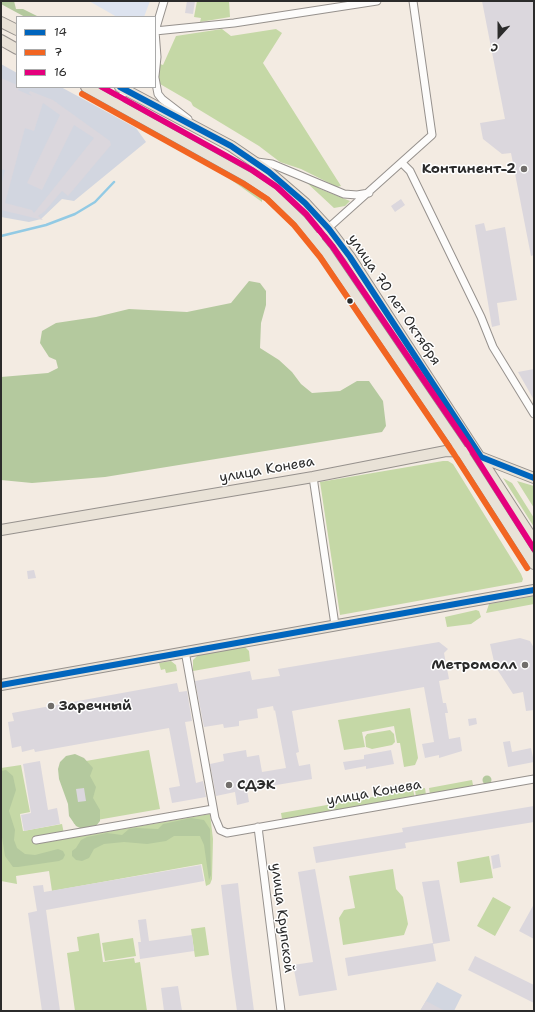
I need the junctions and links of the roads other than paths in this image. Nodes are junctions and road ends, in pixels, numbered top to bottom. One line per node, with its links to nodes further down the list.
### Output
1 (164, 1): 5 (street)
2 (377, 1): 7 (street)
3 (413, 1): 18 (street)
4 (1, 22): 6 (main road)
5 (156, 28)
6 (16, 30)
7 (156, 31)
8 (1, 40): 10 (main road)
9 (156, 44): 11 (street)
10 (16, 48)
11 (156, 68)
12 (156, 83): 16 (street)
13 (88, 88): 15 (main road, улица 70 лет Октября)
14 (124, 88): 15 (street); 16 (main road, улица 70 лет Октября)
15 (117, 104): 21 (main road, улица 70 лет Октября)
16 (201, 129): 17 (main road, улица 70 лет Октября)
17 (257, 162): 19 (street); 20 (main road, улица 70 лет Октября)
18 (402, 163): 19 (street); 22 (street)
19 (369, 193): 20 (street)
20 (329, 229): 21 (street); 24 (main road, улица 70 лет Октября)
21 (316, 239): 23 (main road, улица 70 лет Октября)
22 (534, 414)
23 (461, 450): 24 (main road, улица Конева); 25 (main road, улица Конева); 29 (main road, улица 70 лет Октября)
24 (481, 457): 26 (main road, улица Конева); 28 (main road, улица 70 лет Октября)
25 (313, 477): 27 (main road, улица Конева); 31 (street)
26 (534, 478)
27 (1, 530)
28 (534, 541)
29 (534, 564)
30 (534, 590): 31 (main road)
31 (335, 625): 32 (main road)
32 (185, 651): 33 (main road); 35 (street)
33 (1, 685)
34 (534, 779): 36 (street, улица Конева)
35 (213, 809): 36 (street, улица Конева); 37 (street)
36 (258, 827): 38 (street, улица Крупской)
37 (36, 840)
38 (281, 1011)

